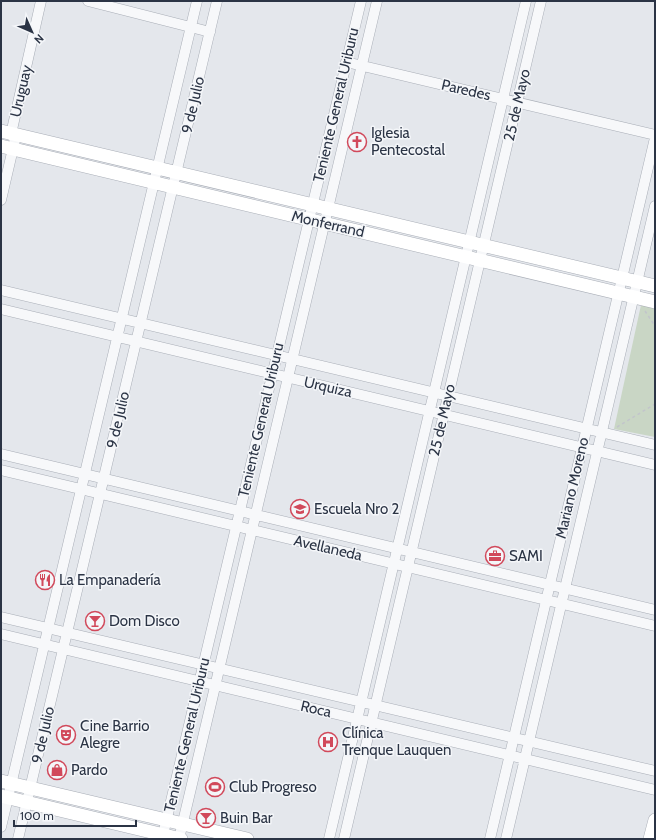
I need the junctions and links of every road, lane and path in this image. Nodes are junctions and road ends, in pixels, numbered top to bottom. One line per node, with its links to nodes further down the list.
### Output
1 (41, 1): 15 (street, Uruguay)
2 (88, 1): 9 (street)
3 (197, 1): 9 (street, 9 de Julio)
4 (217, 1): 10 (street, 9 de Julio)
5 (361, 1): 11 (street, Teniente General Uriburu)
6 (377, 1): 12 (street, Teniente General Uriburu)
7 (526, 1): 13 (street, 25 de Mayo)
8 (541, 1): 14 (street, 25 de Mayo)
9 (190, 27): 10 (street); 18 (street, 9 de Julio)
10 (210, 32): 19 (street, 9 de Julio)
11 (346, 62): 12 (street, Paredes); 23 (street, Teniente General Uriburu)
12 (362, 66): 13 (street, Paredes); 25 (street, Teniente General Uriburu)
13 (503, 99): 14 (street, Paredes); 28 (street, 25 de Mayo)
14 (517, 102): 16 (street, Paredes); 29 (street, 25 de Mayo)
15 (4, 135): 17 (street, Uruguay); 18 (street, Monferrand)
16 (655, 136): 32 (street, Mariano Moreno)
17 (7, 148): 20 (street, Monferrand); 22 (street, Uruguay)
18 (157, 168): 19 (street, Monferrand); 20 (street, 9 de Julio)
19 (176, 173): 21 (street, 9 de Julio); 23 (street, Monferrand)
20 (154, 182): 21 (street, Monferrand); 41 (street, 9 de Julio)
21 (173, 187): 26 (street, Monferrand); 42 (street, 9 de Julio)
22 (1, 200)
23 (312, 205): 25 (street, Monferrand); 26 (street, Teniente General Uriburu)
24 (655, 206): 33 (street, Mariano Moreno)
25 (328, 209): 27 (street, Teniente General Uriburu); 28 (street, Monferrand)
26 (309, 219): 27 (street, Monferrand); 46 (street, Teniente General Uriburu)
27 (324, 223): 30 (street, Monferrand); 47 (street, Teniente General Uriburu)
28 (470, 242): 29 (street, Monferrand); 30 (street, 25 de Mayo)
29 (484, 246): 31 (street, 25 de Mayo); 32 (street, Monferrand)
30 (466, 257): 31 (street, Monferrand); 50 (street, 25 de Mayo)
31 (480, 260): 36 (street, Monferrand); 51 (street, 25 de Mayo)
32 (622, 278): 33 (street, Monferrand); 36 (street, Mariano Moreno)
33 (637, 282): 34 (street, Monferrand); 37 (street, Mariano Moreno)
34 (655, 286)
35 (1, 290): 41 (street, Urquiza)
36 (618, 293): 37 (street, Monferrand); 55 (street, Mariano Moreno)
37 (634, 297): 38 (street, Monferrand); 57 (street, Mariano Moreno)
38 (655, 302)
39 (1, 309): 44 (street, Urquiza)
40 (644, 310): 43 (path)
41 (121, 318): 42 (street, Urquiza); 44 (street, 9 de Julio)
42 (141, 323): 45 (street, 9 de Julio); 46 (street, Urquiza)
43 (655, 326)
44 (117, 337): 45 (street, Urquiza); 64 (street, 9 de Julio)
45 (136, 342): 48 (street, Urquiza); 65 (street, 9 de Julio)
46 (277, 355): 47 (street, Urquiza); 48 (street, Teniente General Uriburu)
47 (292, 359): 49 (street, Teniente General Uriburu); 50 (street, Urquiza)
48 (272, 374): 49 (street, Urquiza); 68 (street, Teniente General Uriburu)
49 (288, 378): 53 (street, Urquiza); 69 (street, Teniente General Uriburu)
50 (434, 392): 51 (street, Urquiza); 53 (street, 25 de Mayo)
51 (448, 396): 54 (street, 25 de Mayo); 55 (street, Urquiza)
52 (655, 404): 56 (path)
53 (430, 411): 54 (street, Urquiza); 72 (street, 25 de Mayo)
54 (444, 415): 59 (street, Urquiza); 73 (street, 25 de Mayo)
55 (586, 428): 57 (street, Urquiza); 59 (street, Mariano Moreno)
56 (614, 429)
57 (602, 432): 58 (street, Urquiza); 60 (street, Mariano Moreno)
58 (655, 445)
59 (582, 448): 60 (street, Urquiza); 76 (street, Mariano Moreno)
60 (598, 451): 62 (street, Urquiza); 77 (street, Mariano Moreno)
61 (1, 454): 64 (street, Avellaneda)
62 (655, 465)
63 (1, 470): 66 (street, Avellaneda)
64 (84, 474): 65 (street, Avellaneda); 66 (street, 9 de Julio)
65 (104, 479): 67 (street, 9 de Julio); 68 (street, Avellaneda)
66 (81, 489): 67 (street, Avellaneda); 83 (street, 9 de Julio)
67 (100, 494): 70 (street, Avellaneda); 84 (street, 9 de Julio)
68 (240, 511): 69 (street, Avellaneda); 70 (street, Teniente General Uriburu)
69 (255, 515): 71 (street, Teniente General Uriburu); 72 (street, Avellaneda)
70 (236, 526): 71 (street, Avellaneda); 88 (street, Teniente General Uriburu)
71 (252, 530): 74 (street, Avellaneda); 89 (street, Teniente General Uriburu)
72 (397, 549): 73 (street, Avellaneda); 74 (street, 25 de Mayo)
73 (411, 552): 75 (street, 25 de Mayo); 76 (street, Avellaneda)
74 (394, 564): 75 (street, Avellaneda); 92 (street, 25 de Mayo)
75 (408, 567): 78 (street, Avellaneda); 93 (street, 25 de Mayo)
76 (550, 585): 77 (street, Avellaneda); 78 (street, Mariano Moreno)
77 (565, 588): 79 (street, Mariano Moreno); 80 (street, Avellaneda)
78 (546, 600): 79 (street, Avellaneda); 96 (street, Mariano Moreno)
79 (562, 603): 82 (street, Avellaneda); 97 (street, Mariano Moreno)
80 (655, 610)
81 (1, 617): 83 (street, Roca)
82 (655, 626)
83 (48, 628): 84 (street, Roca); 86 (street, 9 de Julio)
84 (67, 632): 87 (street, 9 de Julio); 88 (street, Roca)
85 (1, 634): 86 (street, Roca)
86 (44, 644): 87 (street, Roca); 101 (street, 9 de Julio)
87 (64, 649): 90 (street, Roca); 102 (street, 9 de Julio)
88 (203, 664): 89 (street, Roca); 90 (street, Teniente General Uriburu)
89 (219, 668): 91 (street, Teniente General Uriburu); 92 (street, Roca)
90 (199, 681): 91 (street, Roca); 106 (street, Teniente General Uriburu)
91 (215, 685): 94 (street, Roca); 108 (street, Teniente General Uriburu)
92 (361, 702): 93 (street, Roca); 94 (street, 25 de Mayo)
93 (375, 705): 95 (street, 25 de Mayo); 96 (street, Roca)
94 (357, 719): 95 (street, Roca); 114 (street, 25 de Mayo)
95 (371, 722): 98 (street, Roca); 115 (street, 25 de Mayo)
96 (514, 738): 97 (street, Roca); 98 (street, Mariano Moreno)
97 (529, 741): 99 (street, Mariano Moreno); 100 (street, Roca)
98 (509, 755): 99 (street, Roca); 116 (street, Mariano Moreno)
99 (525, 759): 103 (street, Roca); 117 (street, Mariano Moreno)
100 (655, 771)
101 (6, 782): 102 (street); 104 (street, 9 de Julio)
102 (30, 788): 105 (street, 9 de Julio); 106 (street)
103 (655, 790)
104 (4, 797): 105 (street); 109 (street, 9 de Julio)
105 (27, 802): 110 (street); 111 (street, 9 de Julio)
106 (166, 820): 108 (street); 110 (street, Teniente General Uriburu)
107 (655, 820): 118 (street)
108 (182, 824): 112 (street, Teniente General Uriburu); 113 (street)
109 (1, 826)
110 (162, 837): 112 (street)
111 (18, 839)
112 (179, 839)
113 (247, 839)
114 (329, 839)
115 (344, 839)
116 (490, 839)
117 (506, 839)
118 (650, 839)

